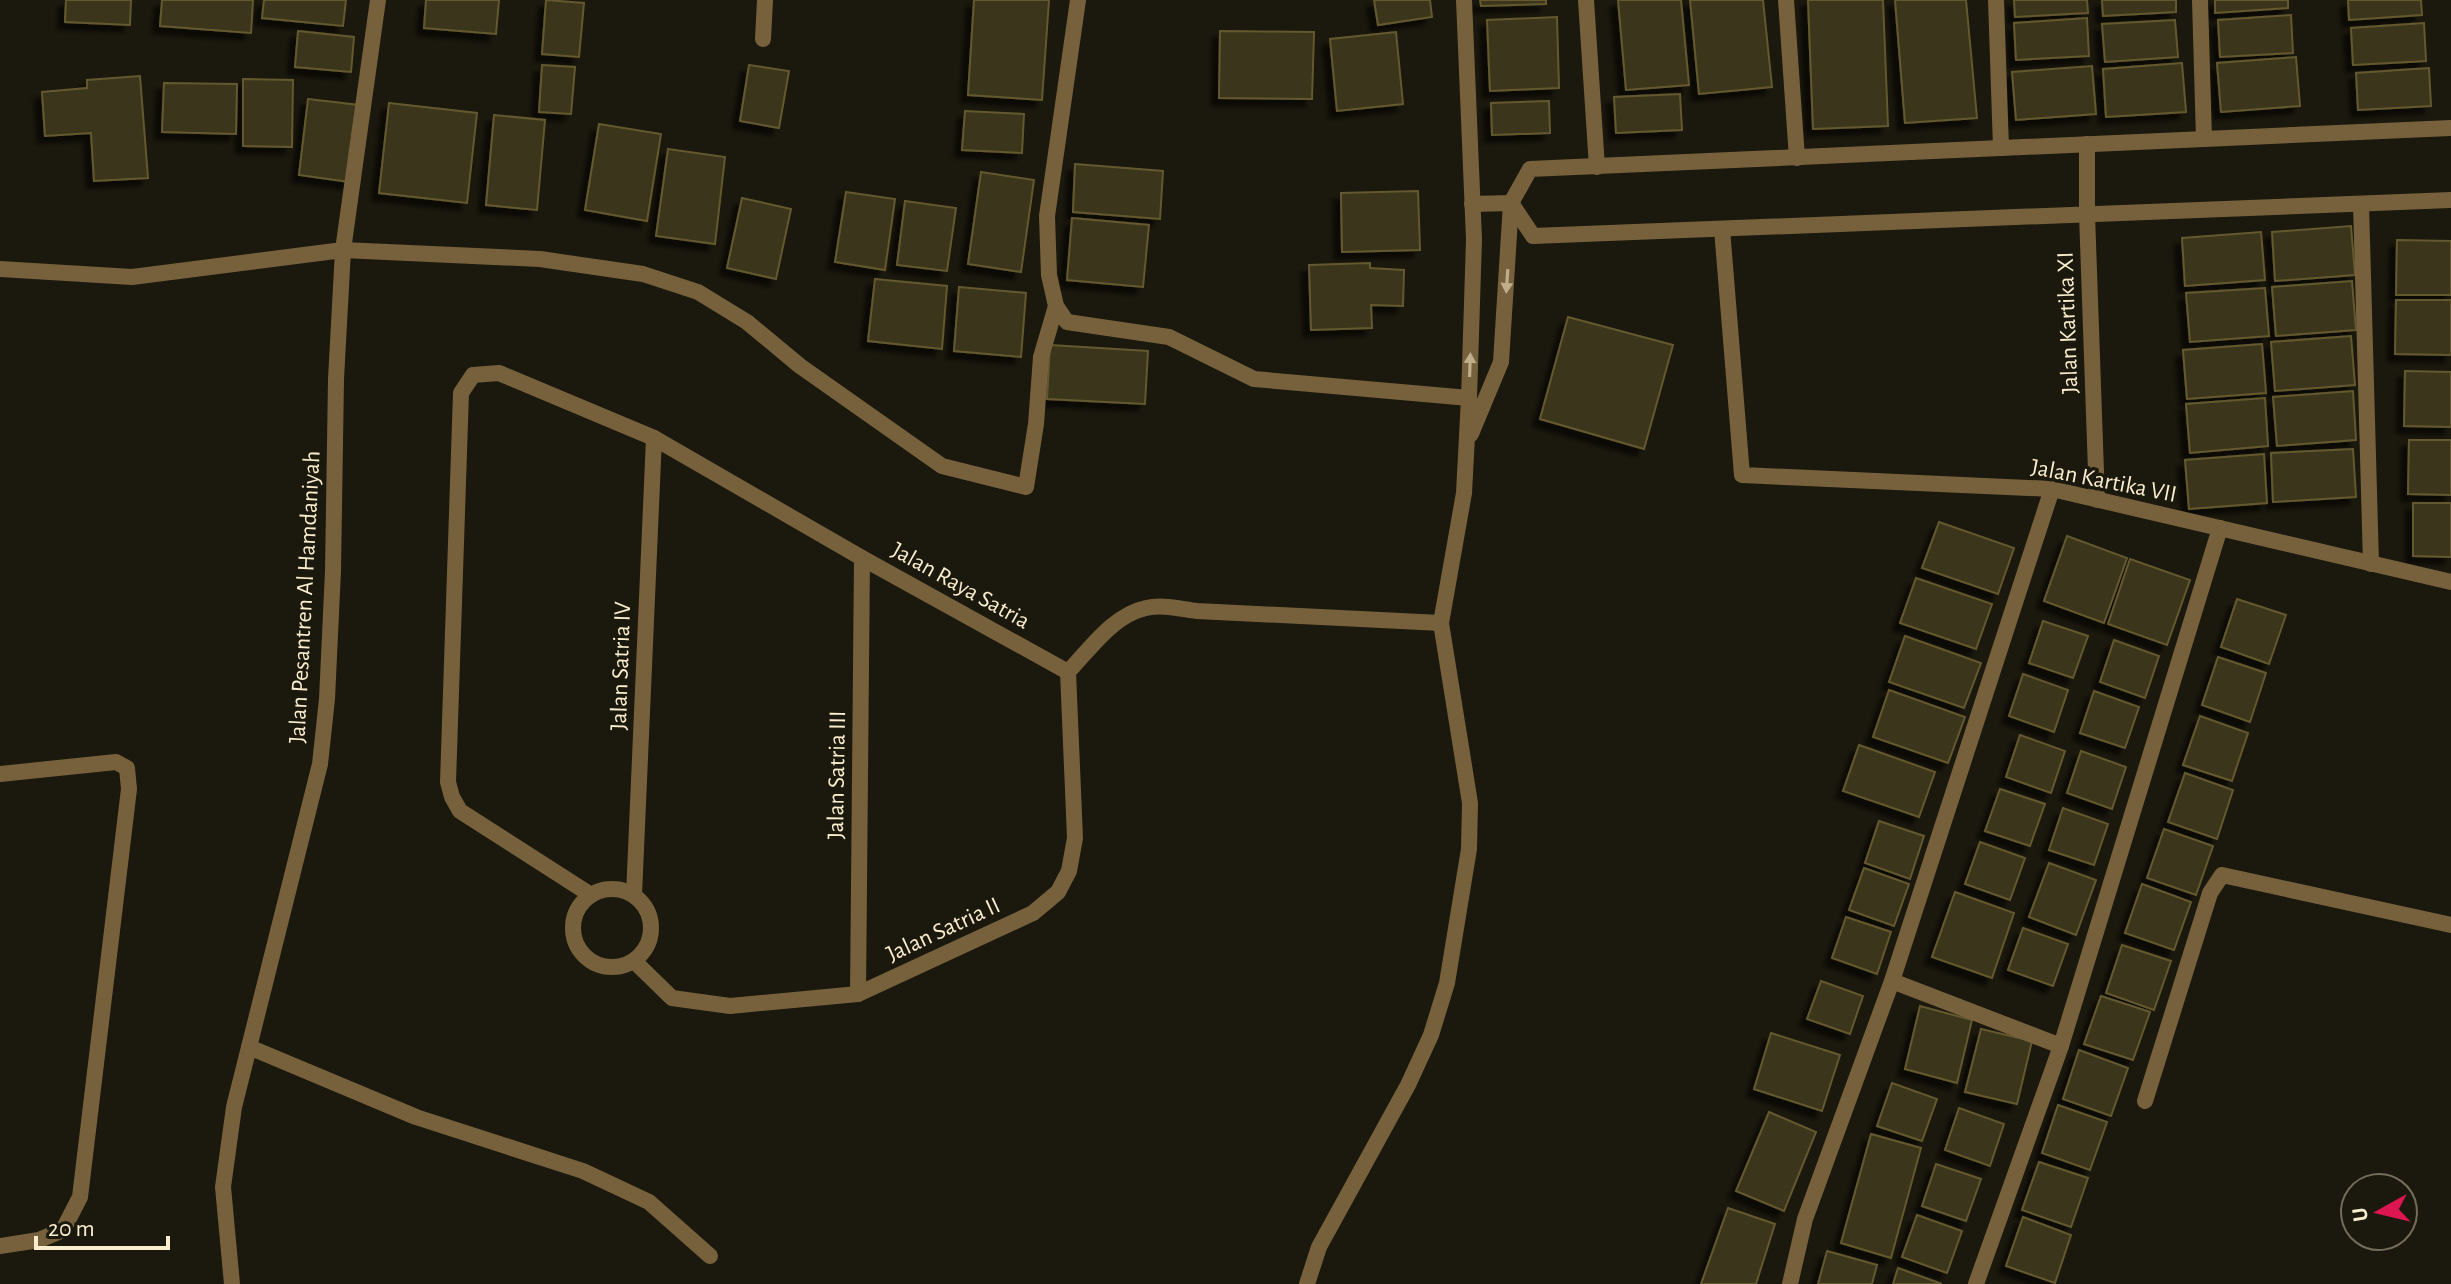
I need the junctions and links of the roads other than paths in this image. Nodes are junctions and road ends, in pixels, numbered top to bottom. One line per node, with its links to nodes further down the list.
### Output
1 (378, 0): 22 (street, Jalan Pesantren Al Hamdaniyah)
2 (765, 0): 9 (street)
3 (1078, 0): 24 (street)
4 (1464, 0): 18 (street)
5 (1586, 0): 15 (street)
6 (1786, 0): 14 (street)
7 (1996, 0): 13 (street)
8 (2200, 0): 11 (street)
9 (763, 39)
10 (2451, 128): 11 (street)
11 (2204, 139): 12 (street)
12 (2087, 144): 13 (street); 20 (street, Jalan Kartika XI)
13 (2001, 148): 14 (street)
14 (1797, 158): 15 (street)
15 (1597, 167): 17 (street)
16 (2451, 200): 19 (street)
17 (1511, 203): 18 (street); 21 (street); 27 (street, one-way to 27)
18 (1472, 204): 25 (street, one-way to 18)
19 (2361, 204): 20 (street); 32 (street)
20 (2087, 214): 21 (street); 29 (street, Jalan Kartika XI)
21 (1722, 229): 28 (street, Jalan Kartika VII)
22 (343, 250): 23 (street); 24 (street); 44 (street, Jalan Pesantren Al Hamdaniyah)
23 (0, 269)
24 (1056, 306): 25 (street)
25 (1469, 398): 27 (street)
26 (654, 438): 31 (street, Jalan Raya Satria); 37 (street, Jalan Raya Satria); 38 (street, Jalan Satria IV)
27 (1467, 443): 34 (street)
28 (2052, 489): 29 (street, Jalan Kartika VII); 41 (street)
29 (2097, 500): 30 (street, Jalan Kartika VII)
30 (2220, 528): 32 (street, Jalan Kartika VII); 43 (street)
31 (862, 558): 35 (street, Jalan Raya Satria); 42 (street, Jalan Satria III)
32 (2371, 564): 33 (street, Jalan Kartika VII)
33 (2451, 582)
34 (1441, 623): 35 (street); 49 (street)
35 (1068, 672): 42 (street, Jalan Satria II)
36 (0, 774): 46 (street)
37 (591, 895): 38 (street); 40 (street)
38 (634, 895): 40 (street)
39 (2451, 925): 45 (street)
40 (634, 961): 42 (street, Jalan Satria II)
41 (1892, 981): 43 (street); 50 (street)
42 (858, 994)
43 (2061, 1046): 51 (street)
44 (249, 1047): 47 (street); 48 (street, Jalan Pesantren Al Hamdaniyah)
45 (2145, 1101)
46 (0, 1246)
47 (710, 1256)
48 (232, 1284)
49 (1307, 1284)
50 (1790, 1284)
51 (1976, 1284)

